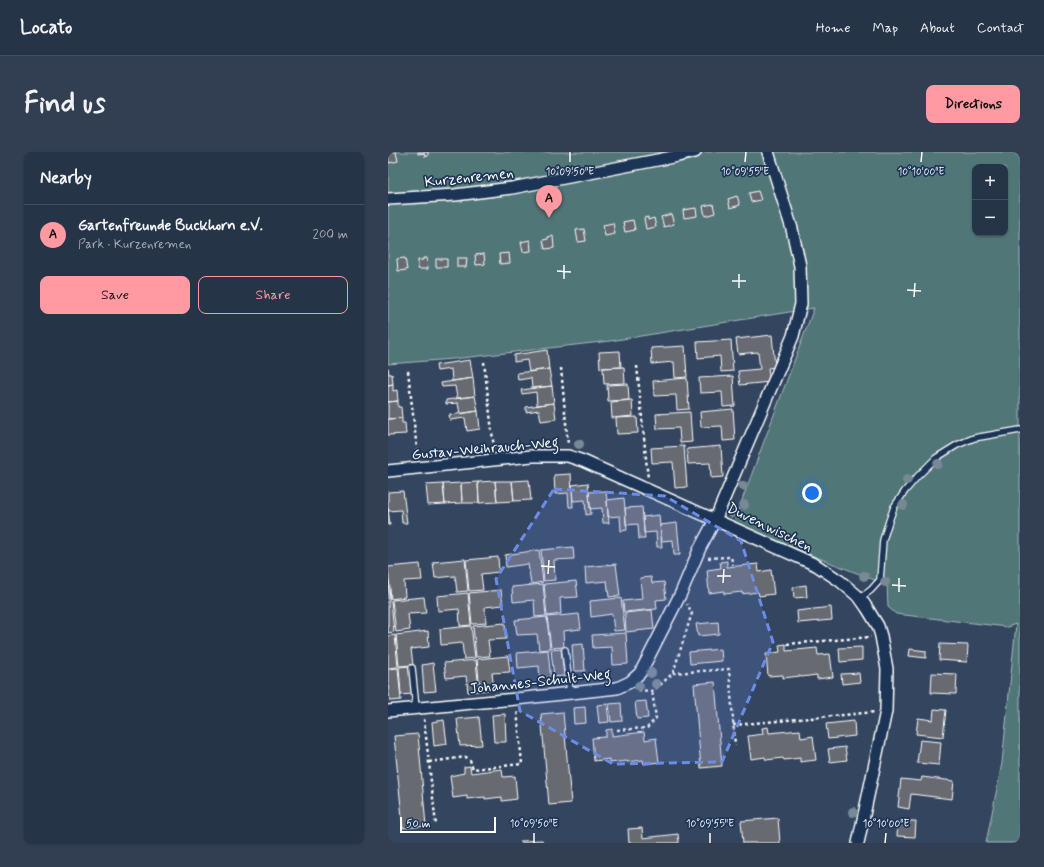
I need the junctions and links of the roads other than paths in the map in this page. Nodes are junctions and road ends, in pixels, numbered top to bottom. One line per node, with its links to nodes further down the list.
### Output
1 (695, 152): 3 (street, Kurzenremen)
2 (768, 152): 6 (street, Duvenwischen)
3 (388, 199)
4 (1020, 430): 7 (lane)
5 (388, 471): 6 (street, Gustav-Weihrauch-Weg)
6 (715, 520): 7 (street, Duvenwischen); 10 (street, Johannes-Schult-Weg)
7 (860, 598): 13 (street, Duvenwischen)
8 (566, 650): 10 (lane)
9 (412, 668): 11 (lane)
10 (570, 694): 11 (street, Johannes-Schult-Weg)
11 (420, 708): 12 (street, Johannes-Schult-Weg)
12 (388, 711)
13 (858, 843)

